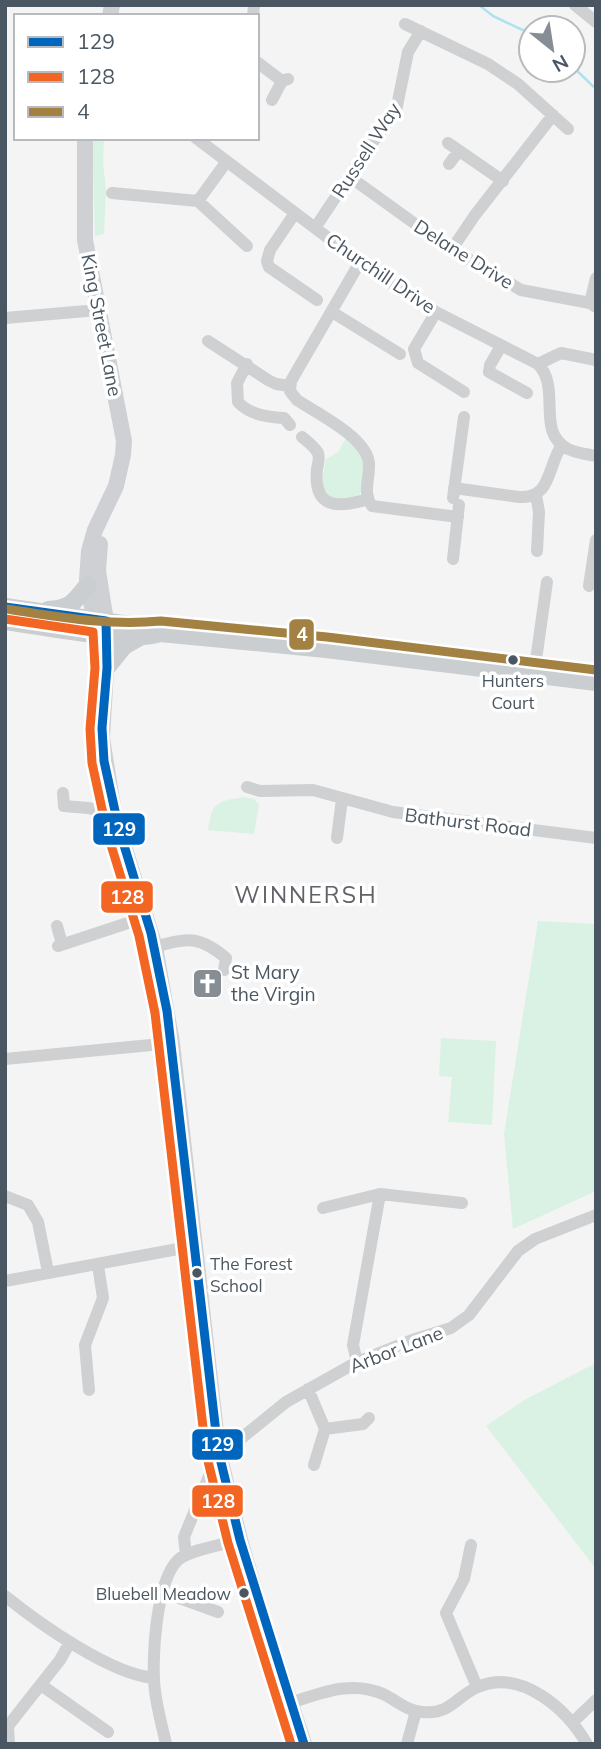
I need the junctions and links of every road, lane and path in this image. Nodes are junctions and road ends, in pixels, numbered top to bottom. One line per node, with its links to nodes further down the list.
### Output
1 (575, 5): 2 (street)
2 (596, 22)
3 (405, 24): 4 (street)
4 (421, 31): 7 (street); 15 (street, Russell Way)
5 (259, 63): 6 (street)
6 (272, 100)
7 (553, 115): 8 (street); 16 (street)
8 (568, 129)
9 (85, 140): 27 (main road, King Street Lane)
10 (198, 140): 13 (street, Churchill Drive)
11 (448, 143): 12 (street)
12 (458, 152): 14 (street); 16 (street)
13 (227, 161): 18 (street); 19 (street, Churchill Drive)
14 (449, 164)
15 (350, 177): 20 (street, Russell Way); 22 (street, Delane Drive)
16 (503, 181): 22 (street)
17 (112, 192): 18 (street)
18 (198, 201): 21 (street)
19 (295, 213): 20 (street, Churchill Drive); 25 (street)
20 (315, 228): 23 (street, Churchill Drive)
21 (247, 246)
22 (452, 249): 26 (street, Delane Drive)
23 (360, 262): 28 (street); 29 (street, Churchill Drive)
24 (596, 278): 26 (street, Delane Drive)
25 (317, 300)
26 (593, 305)
27 (98, 310): 30 (street); 50 (main road, King Street Lane)
28 (332, 312): 33 (street); 37 (street)
29 (436, 312): 32 (street, Churchill Drive); 38 (street)
30 (5, 318)
31 (208, 341): 35 (street)
32 (502, 346): 36 (street, Churchill Drive); 39 (street)
33 (400, 354)
34 (596, 360): 36 (street)
35 (247, 364): 37 (street); 40 (street)
36 (538, 364): 43 (street)
37 (290, 386): 48 (street)
38 (464, 392)
39 (527, 393)
40 (289, 417)
41 (464, 417): 49 (street)
42 (302, 437): 46 (street)
43 (562, 445): 45 (street); 47 (street)
44 (331, 450): 46 (street)
45 (596, 456)
46 (319, 457): 48 (street)
47 (536, 495): 49 (street); 52 (street)
48 (368, 499): 49 (street)
49 (456, 502): 53 (street)
50 (105, 507): 55 (main road, King Street Lane); 60 (main road, King Street Lane)
51 (596, 540): 56 (street)
52 (537, 551)
53 (453, 559)
54 (547, 582): 64 (street)
55 (88, 585): 58 (main road); 60 (main road, King Street Lane)
56 (589, 586)
57 (5, 607): 58 (main road)
58 (35, 612): 60 (main road)
59 (5, 621): 60 (main road)
60 (102, 625): 61 (main road); 62 (main road); 63 (main road)
61 (160, 633): 62 (main road); 64 (main road)
62 (141, 637): 63 (main road)
63 (108, 666): 69 (main road)
64 (534, 674): 65 (main road)
65 (596, 682)
66 (247, 787): 68 (street, Bathurst Road)
67 (63, 793): 69 (street)
68 (342, 799): 70 (street); 71 (street, Bathurst Road)
69 (114, 813): 72 (main road)
70 (337, 838)
71 (596, 838)
72 (146, 916): 73 (street); 74 (main road)
73 (57, 926)
74 (155, 947): 75 (street); 76 (main road)
75 (229, 962)
76 (172, 1043): 77 (street); 83 (main road)
77 (5, 1059)
78 (380, 1194): 80 (street); 81 (street); 87 (street)
79 (5, 1196): 85 (street)
80 (462, 1203)
81 (323, 1208)
82 (596, 1215): 87 (street, Arbor Lane)
83 (194, 1246): 84 (street); 92 (main road)
84 (98, 1265): 85 (street); 89 (street)
85 (48, 1272): 86 (street)
86 (5, 1281)
87 (356, 1362): 88 (street, Arbor Lane)
88 (307, 1389): 91 (street); 92 (street, Arbor Lane)
89 (89, 1390)
90 (369, 1418): 91 (street)
91 (325, 1429): 93 (street)
92 (218, 1450): 95 (main road)
93 (313, 1465)
94 (209, 1476): 97 (street)
95 (240, 1540): 97 (street); 106 (main road)
96 (471, 1545): 104 (street)
97 (186, 1555): 98 (street)
98 (163, 1591): 100 (street); 102 (street)
99 (5, 1596): 101 (street)
100 (218, 1612)
101 (70, 1642): 102 (street); 103 (street)
102 (153, 1678): 111 (street)
103 (41, 1685): 109 (street); 110 (street)
104 (477, 1687): 107 (street); 108 (street)
105 (596, 1700): 108 (street)
106 (290, 1703): 107 (street); 112 (main road)
107 (416, 1711): 113 (street)
108 (573, 1722): 114 (street)
109 (108, 1732)
110 (9, 1744)
111 (166, 1744)
112 (304, 1744)
113 (407, 1744)
114 (587, 1744)

